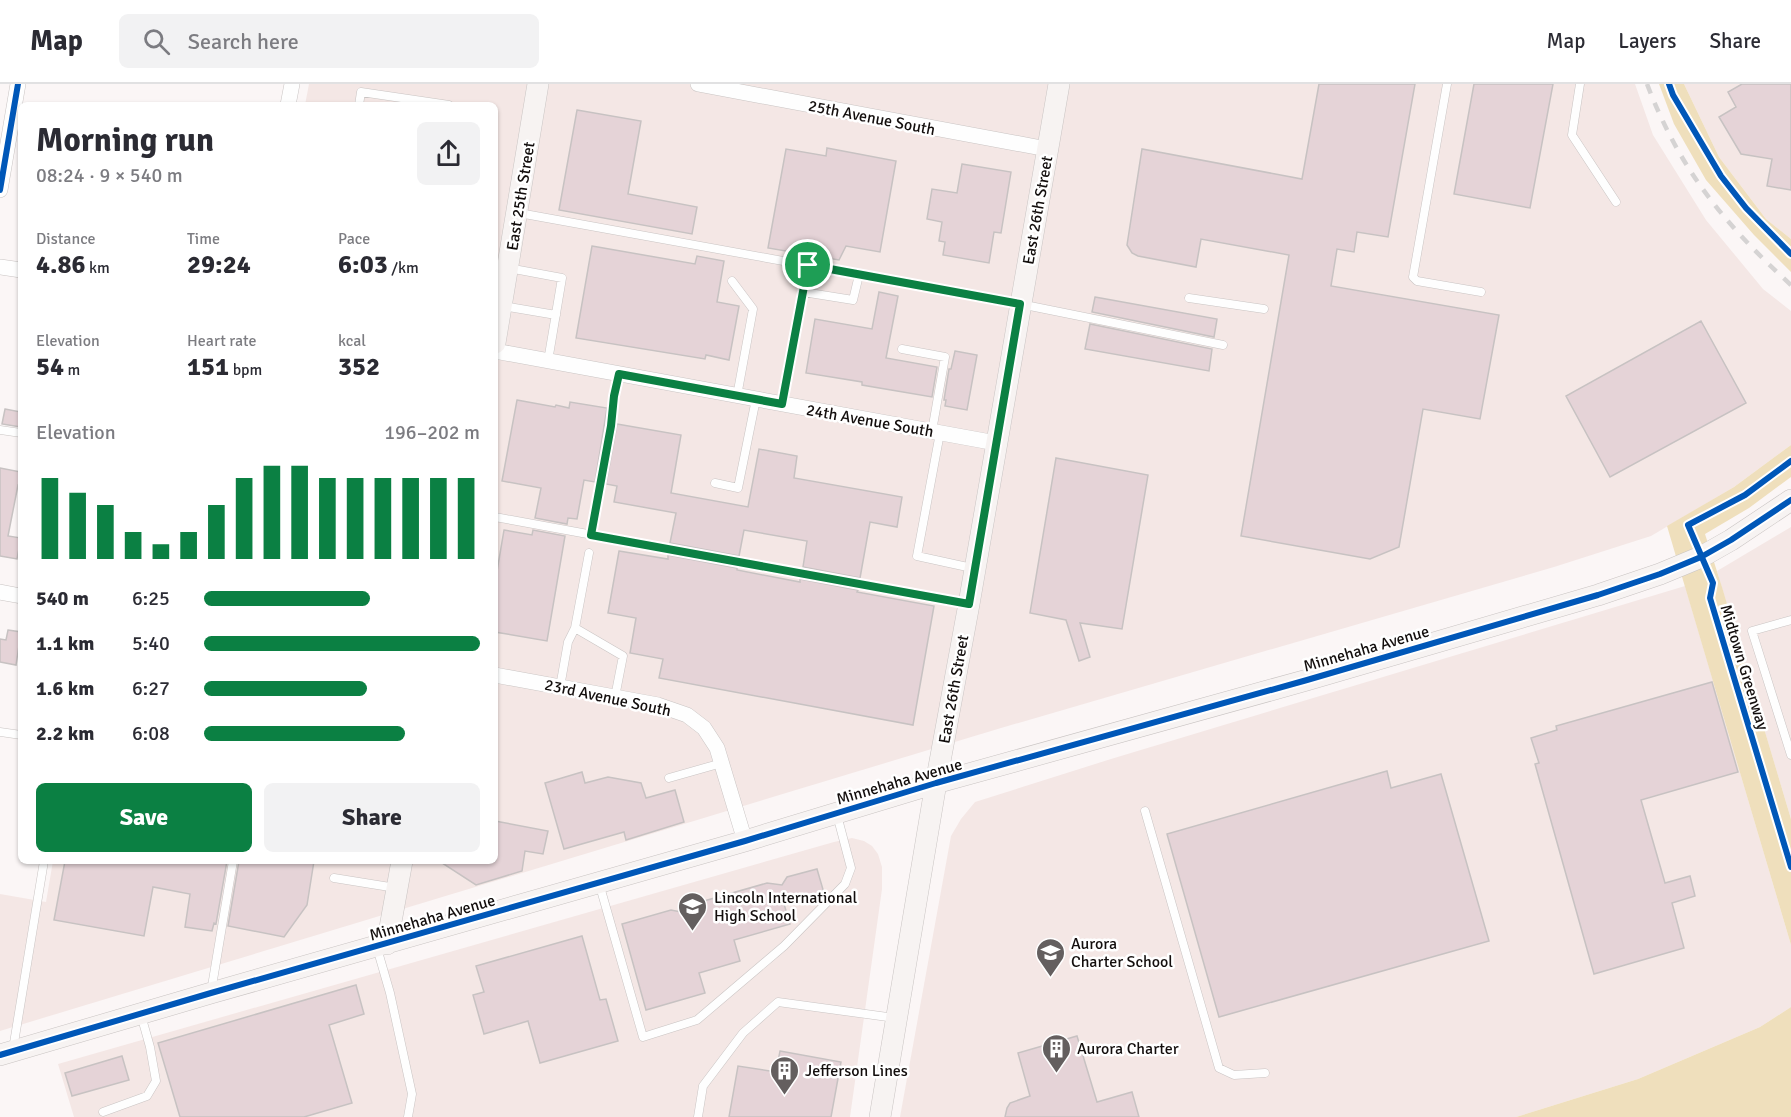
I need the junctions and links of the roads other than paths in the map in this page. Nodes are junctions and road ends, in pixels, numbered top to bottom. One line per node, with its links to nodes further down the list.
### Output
1 (18, 84): 11 (street)
2 (292, 84): 8 (street)
3 (538, 84): 16 (main road, East 25th Street)
4 (698, 84): 13 (street, 25th Avenue South)
5 (1059, 84): 13 (main road, East 26th Street)
6 (1447, 84): 24 (lane)
7 (1580, 84): 15 (lane)
8 (289, 102)
9 (359, 102): 10 (lane)
10 (429, 102)
11 (17, 121): 12 (street)
12 (5, 135): 14 (street)
13 (1047, 149): 27 (main road, East 26th Street)
14 (0, 190)
15 (1616, 202)
16 (518, 212): 17 (lane); 19 (main road, East 25th Street)
17 (808, 265): 21 (lane); 23 (lane)
18 (0, 267): 20 (street)
19 (508, 268): 26 (main road, East 25th Street); 29 (lane)
20 (18, 270)
21 (859, 274): 23 (lane); 27 (lane)
22 (732, 281): 36 (lane)
23 (803, 292): 38 (lane)
24 (1481, 292)
25 (1189, 298): 28 (lane)
26 (500, 301): 29 (lane); 30 (main road, East 25th Street)
27 (1020, 304): 31 (lane); 42 (main road, East 26th Street)
28 (1264, 309)
29 (556, 315): 34 (lane)
30 (498, 318)
31 (1223, 345)
32 (902, 349): 40 (lane)
33 (498, 352): 34 (street, 24th Avenue South)
34 (548, 361): 35 (street, 24th Avenue South)
35 (619, 374): 36 (street, 24th Avenue South); 46 (lane)
36 (737, 396): 37 (street, 24th Avenue South)
37 (756, 399): 38 (street, 24th Avenue South); 43 (lane)
38 (782, 404): 40 (street, 24th Avenue South)
39 (0, 430): 41 (lane)
40 (936, 432): 42 (street, 24th Avenue South); 48 (lane)
41 (18, 433)
42 (996, 443): 48 (main road, East 26th Street)
43 (715, 483)
44 (1791, 500): 63 (main road, Minnehaha Avenue)
45 (498, 518): 46 (lane)
46 (591, 535): 51 (lane)
47 (589, 553): 53 (lane)
48 (975, 568): 51 (main road, East 26th Street)
49 (0, 592): 50 (street)
50 (18, 595)
51 (969, 604): 63 (main road, East 26th Street)
52 (1791, 620): 59 (lane)
53 (575, 628): 55 (lane); 56 (lane)
54 (498, 676): 55 (street, 23rd Avenue South)
55 (560, 687): 56 (street, 23rd Avenue South)
56 (615, 697): 61 (street, 23rd Avenue South)
57 (0, 732): 58 (lane)
58 (18, 735)
59 (1789, 746): 60 (lane)
60 (1791, 755)
61 (722, 763): 62 (lane); 66 (street, 23rd Avenue South)
62 (669, 778)
63 (936, 783): 65 (main road, Minnehaha Avenue); 76 (main road, East 26th Street)
64 (1145, 811): 78 (lane)
65 (837, 814): 66 (main road, Minnehaha Avenue); 71 (lane)
66 (745, 841): 71 (main road, Minnehaha Avenue)
67 (43, 864): 77 (lane)
68 (232, 864): 74 (lane)
69 (401, 864): 72 (main road)
70 (334, 878): 72 (lane)
71 (599, 883): 73 (main road, Minnehaha Avenue)
72 (397, 888): 73 (main road)
73 (382, 945): 74 (main road, Minnehaha Avenue); 80 (lane)
74 (211, 993): 75 (main road, Minnehaha Avenue)
75 (141, 1014): 77 (main road, Minnehaha Avenue); 79 (lane)
76 (897, 1019): 81 (lane); 82 (main road, East 26th Street)
77 (6, 1053)
78 (1265, 1073)
79 (104, 1112)
80 (408, 1117)
81 (698, 1117)
82 (880, 1117)

